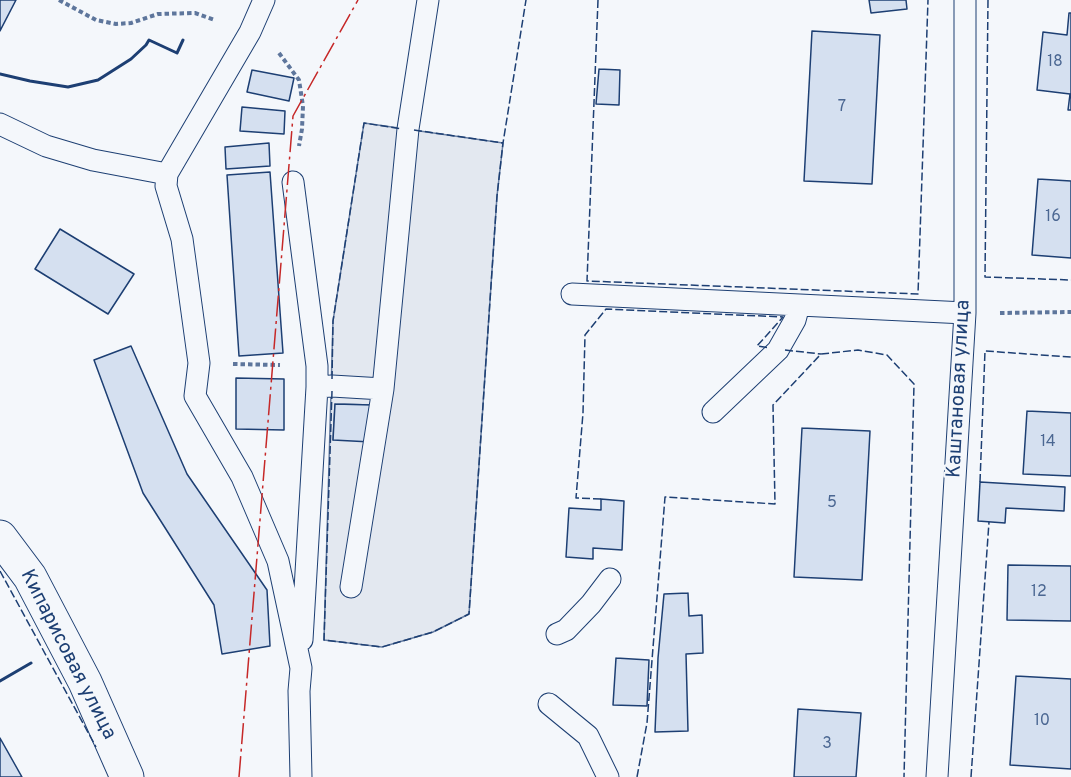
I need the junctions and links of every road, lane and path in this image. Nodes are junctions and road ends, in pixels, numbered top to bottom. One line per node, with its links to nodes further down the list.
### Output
1 (264, 0): 5 (lane)
2 (428, 0): 14 (lane)
3 (965, 0): 10 (lane, Каштановая улица)
4 (0, 124): 5 (lane)
5 (167, 174): 11 (lane)
6 (293, 182): 12 (lane)
7 (572, 294): 8 (lane)
8 (800, 305): 10 (lane); 15 (lane)
9 (1071, 312): 10 (path)
10 (965, 313): 25 (lane, Каштановая улица)
11 (199, 363): 12 (path); 20 (lane)
12 (316, 366): 13 (lane)
13 (317, 387): 14 (lane); 20 (lane)
14 (383, 388): 18 (lane)
15 (713, 412)
16 (0, 537): 22 (street, Кипарисовая улица)
17 (610, 579): 19 (lane)
18 (351, 587)
19 (557, 634)
20 (301, 668): 23 (lane)
21 (549, 704): 24 (lane)
22 (127, 777)
23 (301, 777)
24 (608, 777)
25 (937, 777)

